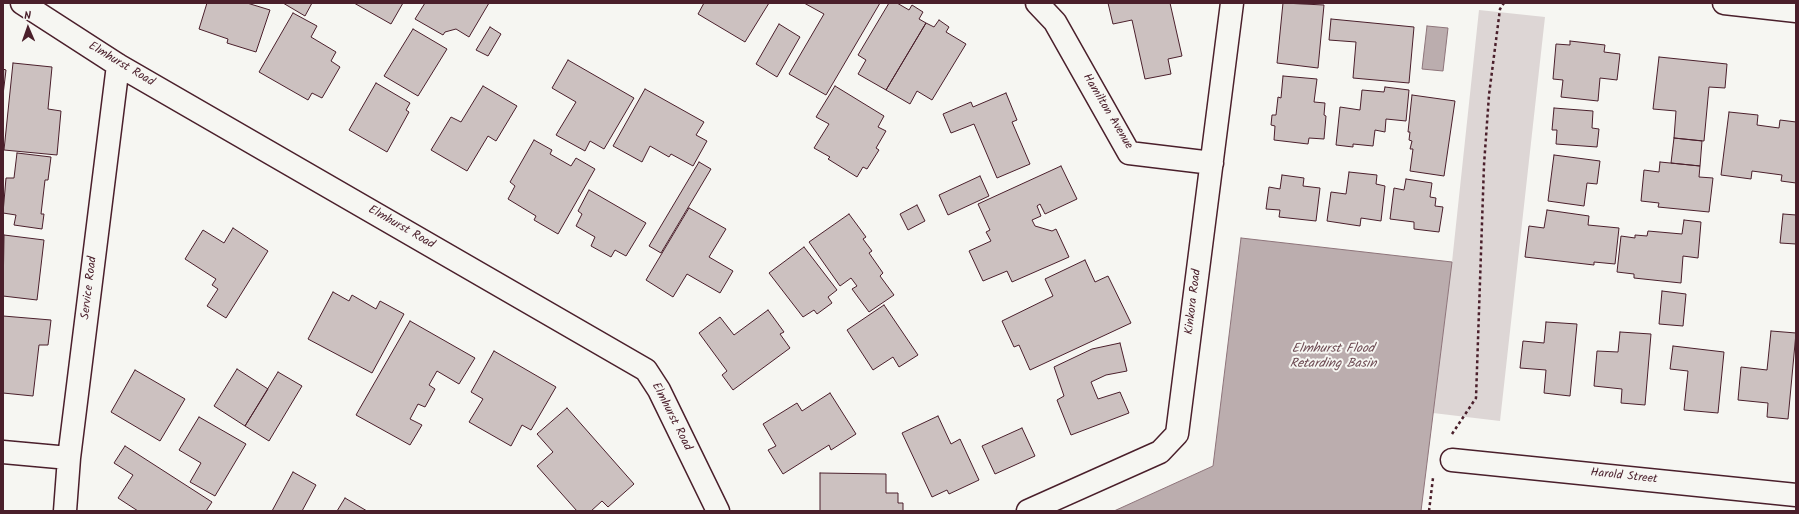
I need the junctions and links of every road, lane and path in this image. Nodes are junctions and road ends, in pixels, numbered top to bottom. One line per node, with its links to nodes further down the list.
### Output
1 (22, 3): 7 (street, Elmhurst Road)
2 (1038, 3): 8 (street, Hamilton Avenue)
3 (1232, 3): 8 (street, Kinkora Road)
4 (1504, 3): 9 (path)
5 (1724, 3): 6 (street)
6 (1796, 11)
7 (118, 65): 11 (street, Service Road); 16 (street, Elmhurst Road)
8 (1212, 163): 17 (street, Kinkora Road)
9 (1450, 437)
10 (3, 452): 11 (street)
11 (69, 458): 15 (street, Service Road)
12 (1452, 460): 14 (street, Harold Street)
13 (1433, 473): 18 (path)
14 (1796, 495)
15 (65, 511)
16 (718, 511)
17 (1028, 511)
18 (1429, 511)

